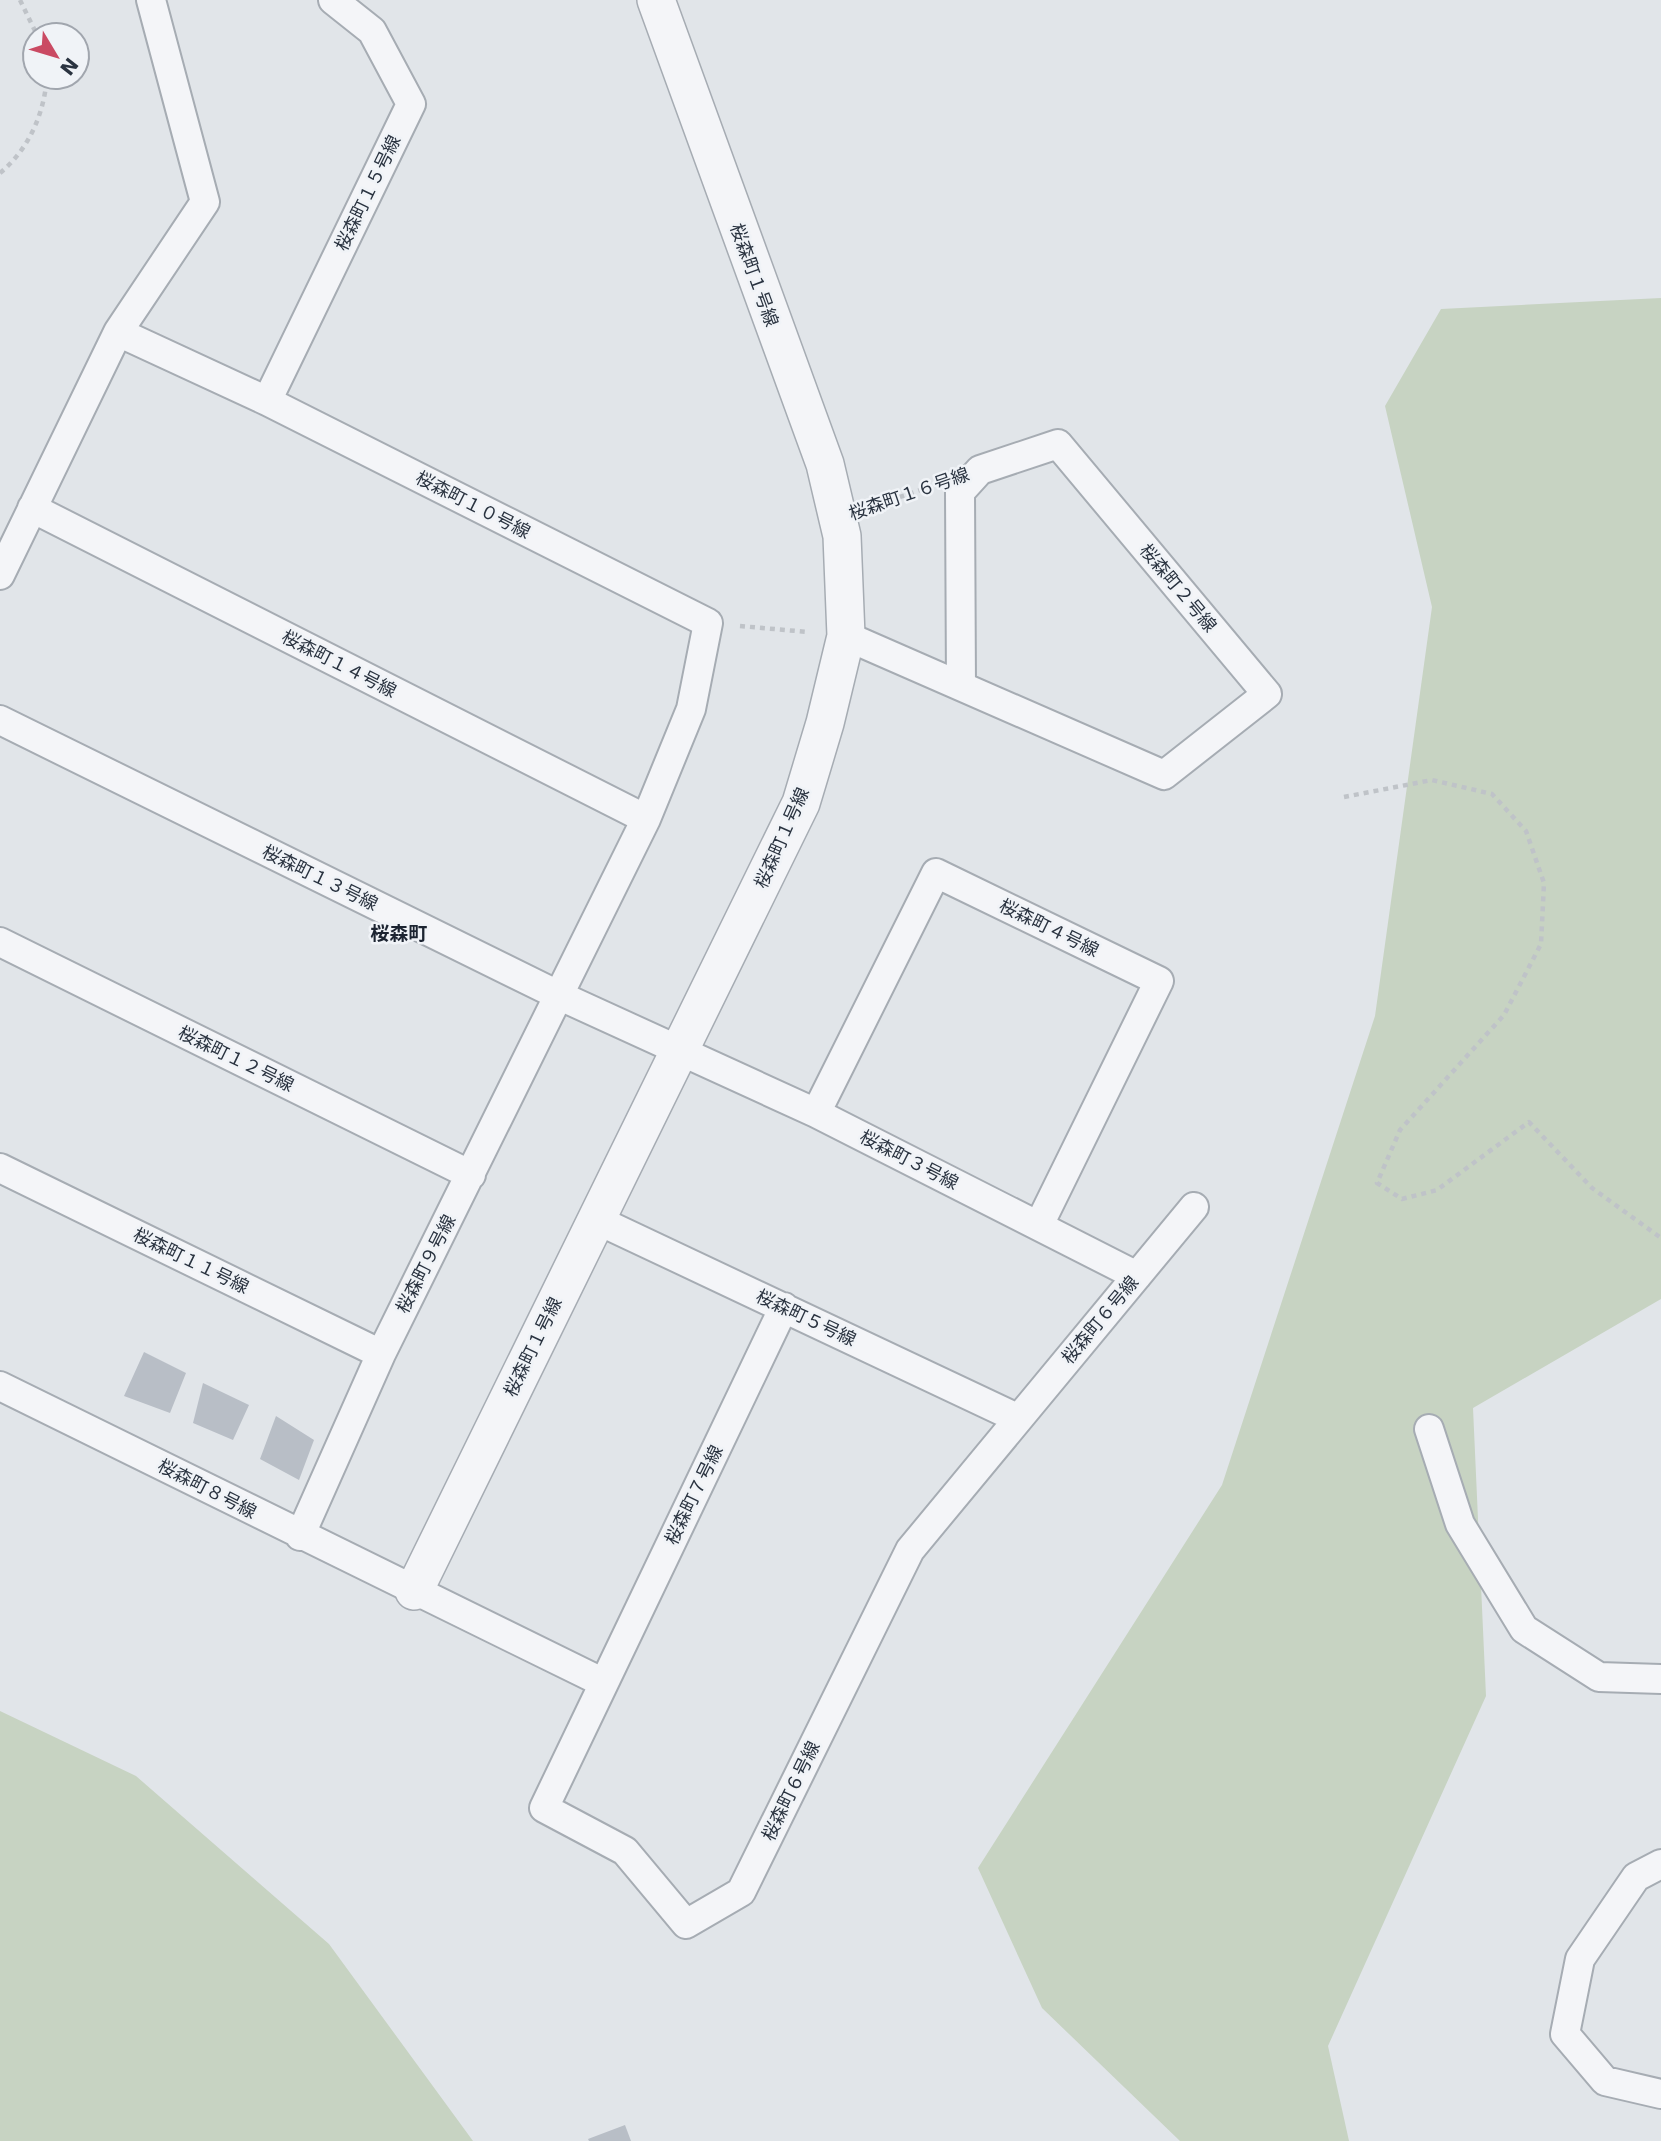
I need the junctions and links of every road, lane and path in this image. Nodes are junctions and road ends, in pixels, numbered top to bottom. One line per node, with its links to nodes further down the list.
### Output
1 (20, 0): 5 (path)
2 (151, 0): 8 (street)
3 (333, 0): 9 (street, 桜森町１５号線)
4 (656, 0): 12 (street, 桜森町１号線)
5 (30, 21)
6 (46, 91): 7 (path)
7 (0, 173)
8 (118, 332): 9 (street, 桜森町１０号線); 11 (street)
9 (267, 401): 14 (street, 桜森町１０号線)
10 (980, 470): 12 (path, 桜森町１６号線); 16 (street); 16 (street, 桜森町２号線)
11 (32, 508): 13 (street); 19 (street, 桜森町１４号線)
12 (837, 518): 15 (street, 桜森町１号線)
13 (0, 575)
14 (708, 623): 15 (path); 19 (street)
15 (846, 636): 16 (street, 桜森町２号線); 22 (street, 桜森町１号線)
16 (961, 685)
17 (0, 720): 21 (street, 桜森町１３号線)
18 (1344, 797): 29 (path)
19 (646, 819): 21 (street)
20 (0, 942): 25 (street, 桜森町１２号線)
21 (558, 995): 22 (street, 桜森町１３号線); 25 (street, 桜森町９号線)
22 (679, 1051): 23 (street, 桜森町３号線); 27 (street, 桜森町１号線)
23 (816, 1113): 28 (street, 桜森町３号線); 28 (street, 桜森町４号線)
24 (0, 1168): 32 (street, 桜森町１１号線)
25 (471, 1175): 32 (street, 桜森町９号線)
26 (1194, 1207): 30 (street, 桜森町６号線)
27 (596, 1219): 31 (street, 桜森町５号線); 37 (street, 桜森町１号線)
28 (1039, 1226): 30 (street, 桜森町３号線)
29 (1661, 1238)
30 (1137, 1276): 34 (street, 桜森町６号線)
31 (784, 1307): 34 (street, 桜森町５号線); 39 (street, 桜森町７号線)
32 (381, 1354): 36 (street, 桜森町９号線)
33 (0, 1386): 36 (street, 桜森町８号線)
34 (1017, 1418): 39 (street, 桜森町６号線)
35 (1429, 1429): 38 (street)
36 (300, 1536): 37 (street, 桜森町８号線)
37 (414, 1591): 39 (street)
38 (1661, 1679)
39 (604, 1683)
40 (1661, 1864): 41 (street)
41 (1661, 2094)

